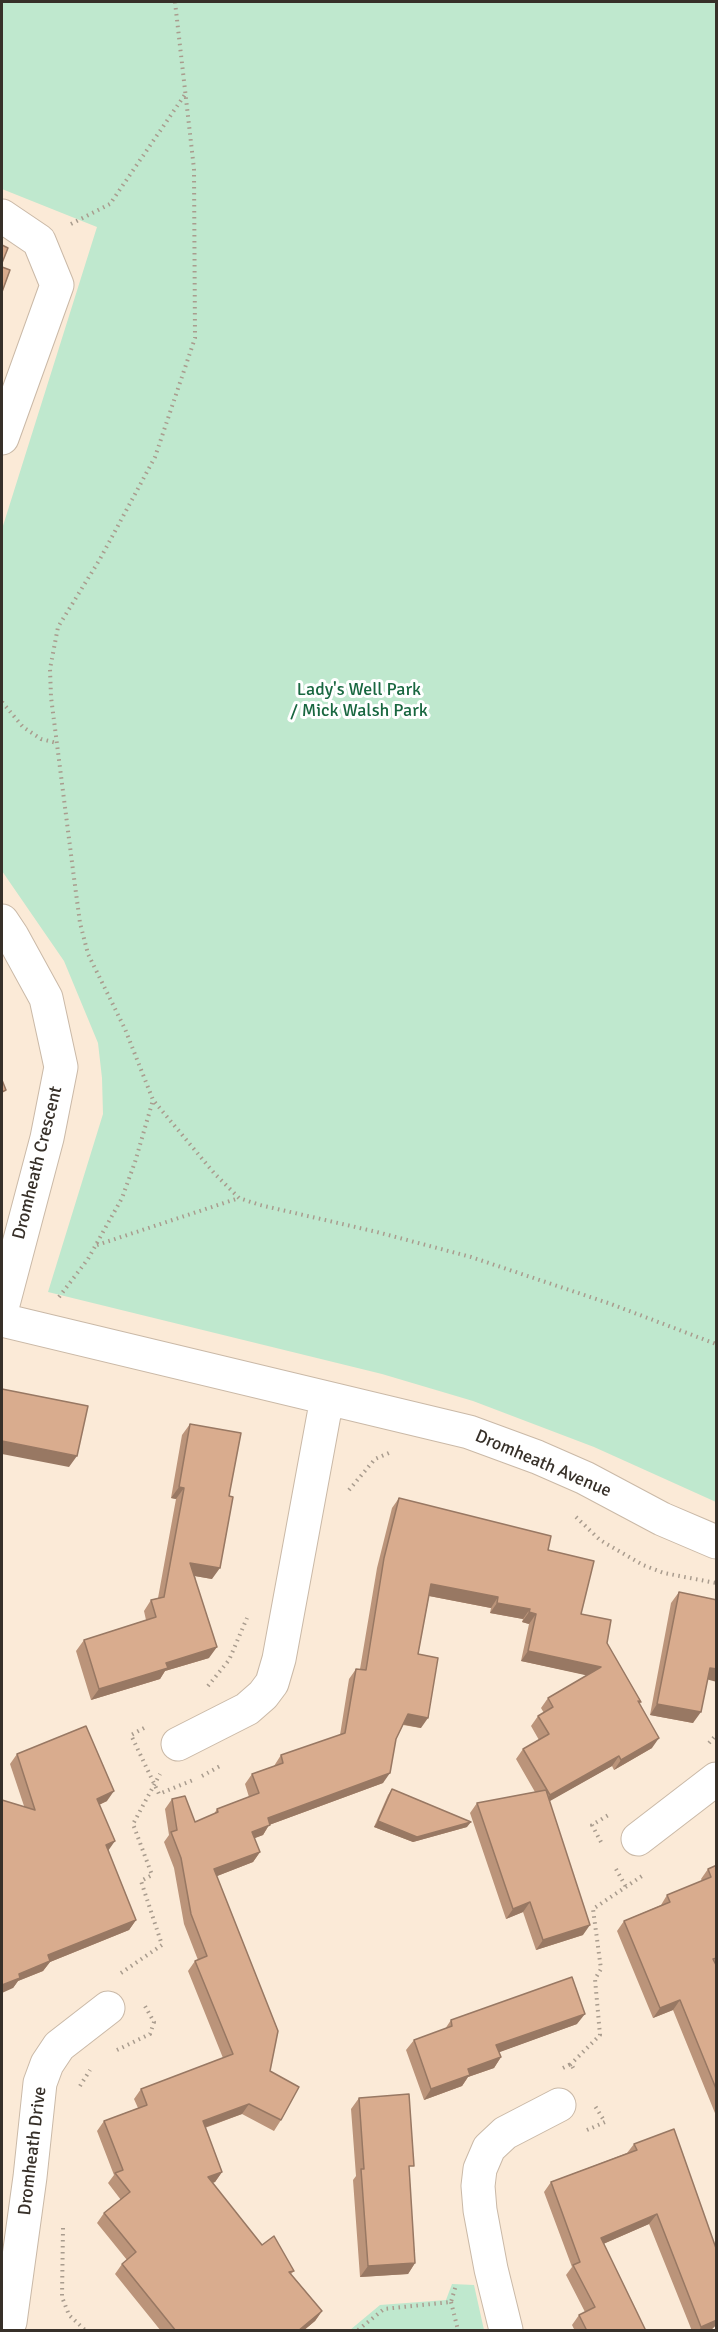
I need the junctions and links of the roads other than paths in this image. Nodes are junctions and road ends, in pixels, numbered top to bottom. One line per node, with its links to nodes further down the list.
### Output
1 (2, 216): 2 (street)
2 (2, 438)
3 (2, 921): 4 (street, Dromheath Crescent)
4 (2, 1308)
5 (2, 1320): 6 (street, Dromheath Avenue)
6 (327, 1398): 7 (street, Dromheath Avenue); 8 (street)
7 (717, 1542)
8 (178, 1744)
9 (717, 1779): 10 (street)
10 (638, 1839)
11 (108, 2008): 13 (street, Dromheath Drive)
12 (559, 2105): 14 (street)
13 (11, 2324)
14 (506, 2331)

